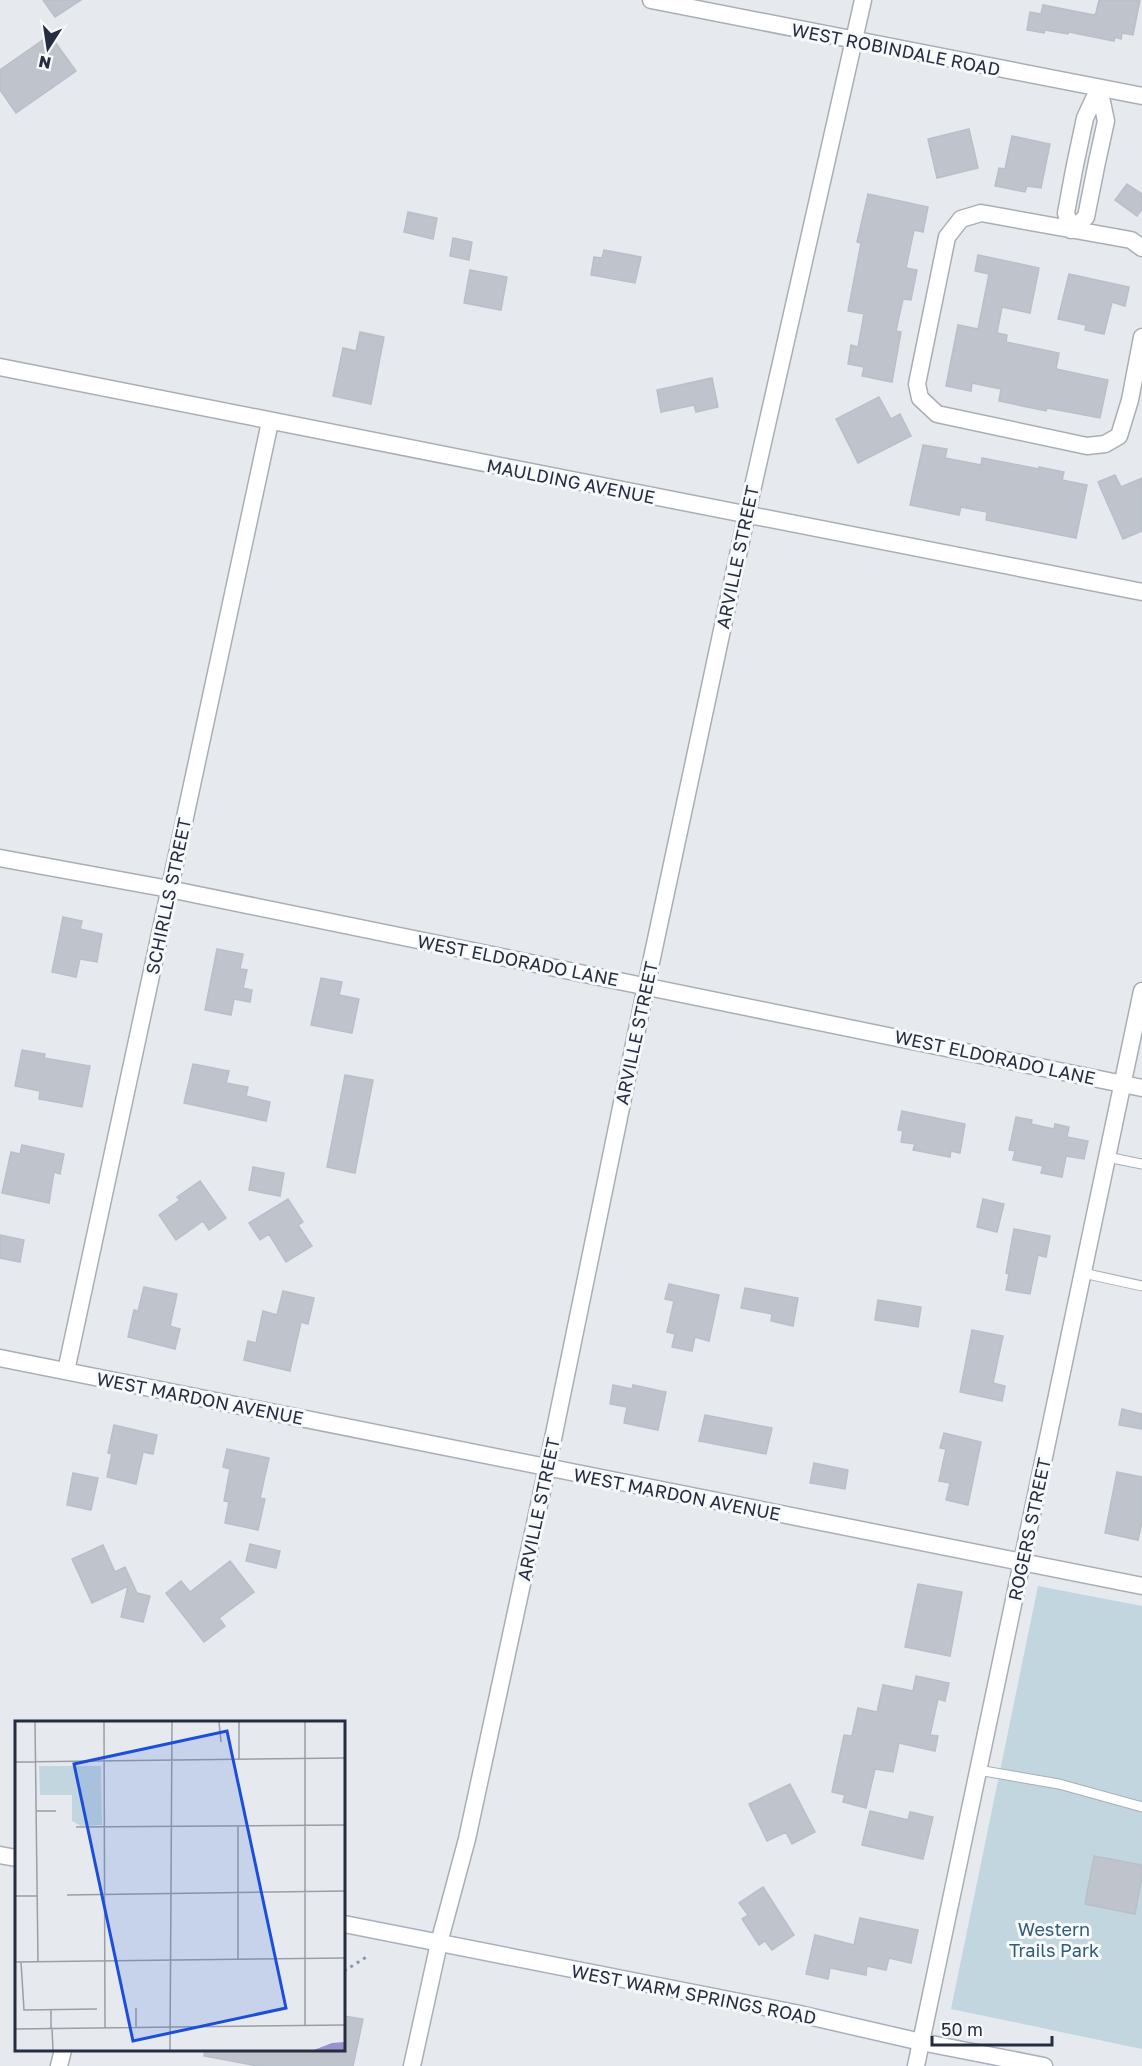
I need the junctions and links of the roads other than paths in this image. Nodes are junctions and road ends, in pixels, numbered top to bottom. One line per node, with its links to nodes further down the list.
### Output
1 (651, 0): 3 (street, WEST ROBINDALE ROAD)
2 (863, 0): 3 (street, ARVILLE STREET)
3 (854, 41): 4 (street, WEST ROBINDALE ROAD); 13 (street, ARVILLE STREET)
4 (1099, 88): 5 (street, WEST ROBINDALE ROAD); 6 (street); 7 (street)
5 (1142, 96)
6 (1077, 158): 7 (lane); 8 (street)
7 (1098, 162): 8 (street)
8 (1071, 230): 9 (street); 10 (street)
9 (1142, 248)
10 (1142, 337)
11 (0, 367): 12 (street, MAULDING AVENUE)
12 (270, 422): 13 (street, MAULDING AVENUE); 16 (street, SCHIRLLS STREET)
13 (747, 513): 14 (street, MAULDING AVENUE); 17 (street, ARVILLE STREET)
14 (1142, 592)
15 (0, 858): 16 (street, WEST ELDORADO LANE)
16 (169, 889): 17 (street, WEST ELDORADO LANE); 26 (street, SCHIRLLS STREET)
17 (646, 986): 19 (street, WEST ELDORADO LANE); 27 (street, ARVILLE STREET)
18 (1142, 991): 19 (street, ROGERS STREET)
19 (1122, 1083): 20 (street, WEST ELDORADO LANE); 21 (street, ROGERS STREET)
20 (1142, 1088)
21 (1107, 1157): 22 (lane); 23 (street, ROGERS STREET)
22 (1142, 1164)
23 (1083, 1272): 24 (lane); 28 (street, ROGERS STREET)
24 (1142, 1286)
25 (0, 1358): 26 (street, WEST MARDON AVENUE)
26 (66, 1371): 27 (street, WEST MARDON AVENUE)
27 (547, 1468): 28 (street, WEST MARDON AVENUE); 35 (street, ARVILLE STREET)
28 (1022, 1562): 29 (street, WEST MARDON AVENUE); 30 (street, ROGERS STREET)
29 (1142, 1586)
30 (978, 1770): 31 (lane); 36 (street, ROGERS STREET)
31 (1142, 1807)
32 (0, 1855): 33 (street)
33 (15, 1858)
34 (345, 1924): 35 (street, WEST WARM SPRINGS ROAD)
35 (439, 1944): 36 (street, WEST WARM SPRINGS ROAD); 39 (street, ARVILLE STREET)
36 (921, 2042): 40 (street, ROGERS STREET); 41 (street, WEST WARM SPRINGS ROAD)
37 (63, 2051): 38 (street)
38 (59, 2066)
39 (412, 2066)
40 (916, 2066)
41 (1044, 2066)

